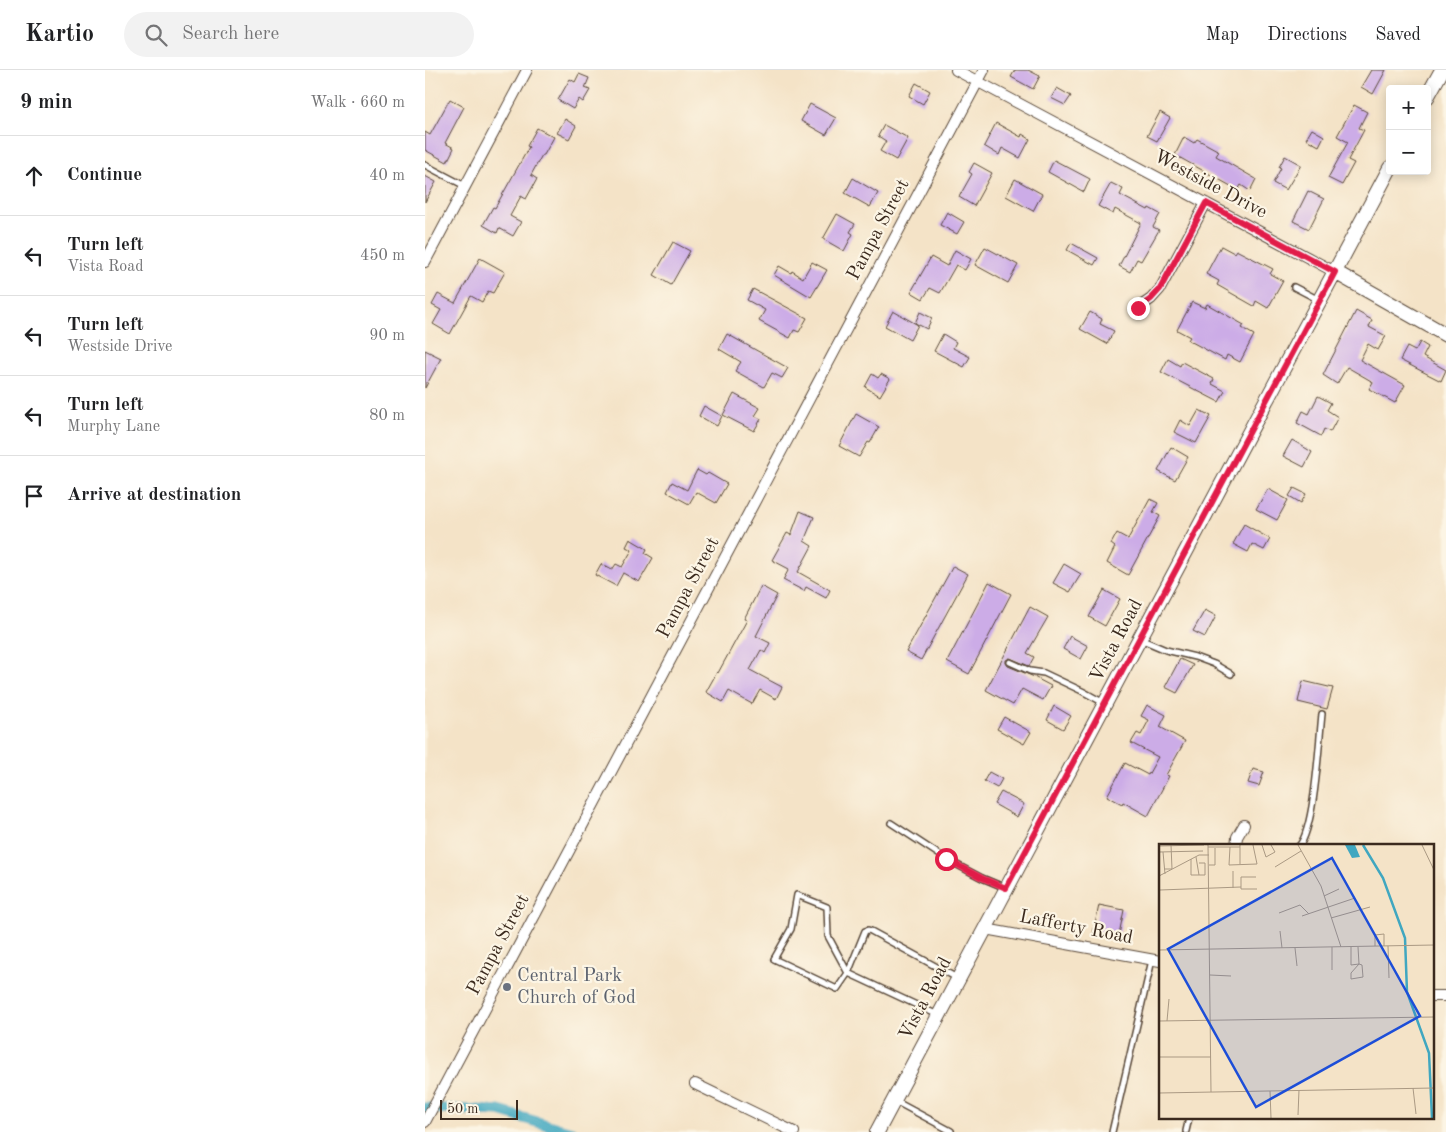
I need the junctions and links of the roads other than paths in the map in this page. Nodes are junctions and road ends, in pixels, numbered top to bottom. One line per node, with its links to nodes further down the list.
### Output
1 (527, 70): 9 (street)
2 (956, 70): 5 (street, Westside Drive)
3 (984, 70): 5 (street, Pampa Street)
4 (1442, 70): 6 (street)
5 (978, 82): 10 (street, Westside Drive); 36 (street, Pampa Street)
6 (1431, 90)
7 (425, 165): 9 (lane)
8 (1386, 175): 12 (street, Vista Road)
9 (465, 186): 11 (street)
10 (1206, 203): 12 (street, Westside Drive); 15 (street)
11 (425, 262)
12 (1335, 272): 14 (street, Vista Road); 16 (street, Westside Drive)
13 (1294, 287): 14 (lane)
14 (1320, 300): 17 (street, Vista Road)
15 (1138, 308)
16 (1446, 335)
17 (1139, 638): 19 (lane); 20 (street, Vista Road)
18 (1010, 662): 20 (lane)
19 (1231, 674)
20 (1105, 704): 26 (street, Vista Road)
21 (1322, 714): 25 (lane)
22 (891, 823): 26 (lane)
23 (1244, 825): 24 (street)
24 (1235, 844)
25 (1300, 844)
26 (1006, 888): 27 (street, Vista Road)
27 (985, 928): 28 (street, Lafferty Road); 30 (street, Vista Road)
28 (1156, 960): 40 (lane)
29 (848, 973): 29 (lane); 30 (lane); 33 (lane)
30 (958, 978): 33 (street, Vista Road)
31 (1433, 996): 32 (street)
32 (1446, 996)
33 (938, 1016): 35 (street, Vista Road)
34 (695, 1084): 37 (street)
35 (894, 1100): 38 (street, Vista Road); 39 (lane)
36 (425, 1122)
37 (794, 1132)
38 (877, 1132)
39 (950, 1132)
40 (1112, 1132)

